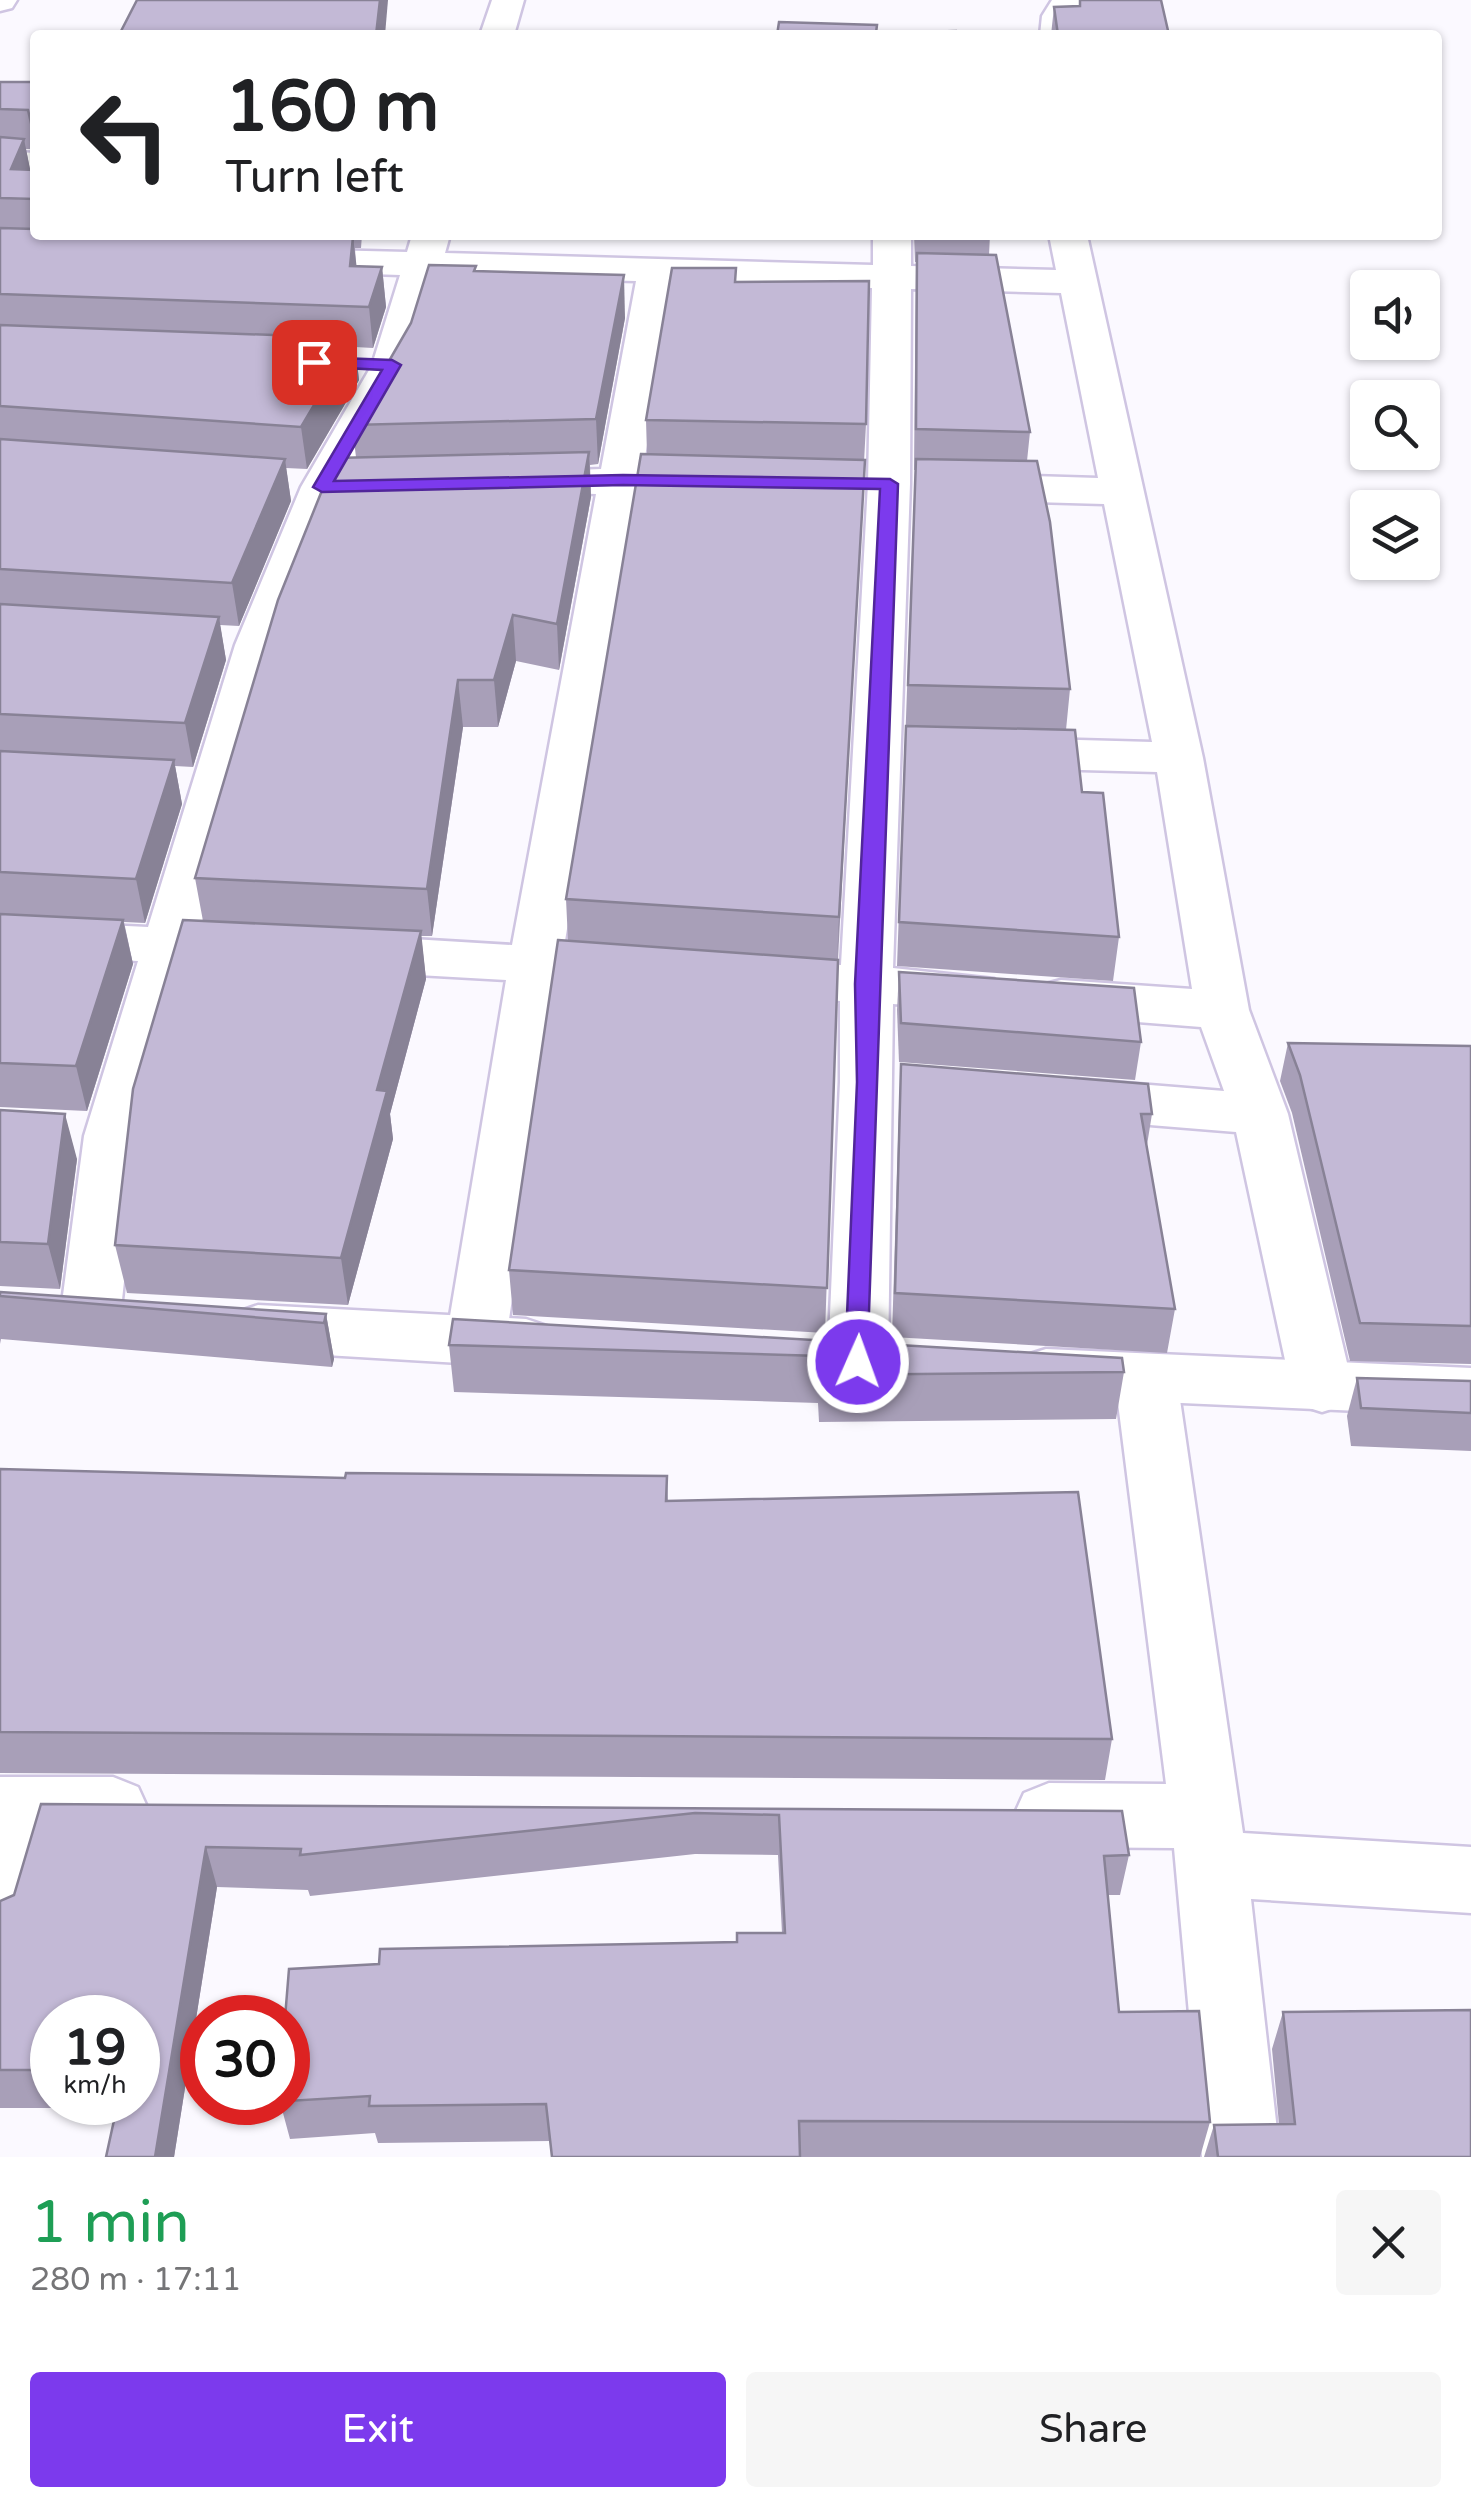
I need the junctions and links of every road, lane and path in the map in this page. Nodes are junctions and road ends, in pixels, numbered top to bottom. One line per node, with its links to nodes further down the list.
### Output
1 (508, 0): 3 (street)
2 (1068, 0): 4 (street)
3 (499, 30)
4 (1057, 30)
5 (0, 162): 6 (street)
6 (30, 164)
7 (1069, 240): 12 (street)
8 (426, 250): 10 (street); 11 (street); 17 (street)
9 (891, 256): 11 (street); 12 (street); 16 (street)
10 (248, 260)
11 (657, 270): 13 (street)
12 (1078, 282): 19 (street)
13 (623, 480): 14 (street); 15 (street); 24 (street)
14 (756, 482)
15 (472, 483)
16 (870, 484): 19 (street); 20 (street)
17 (303, 485): 18 (street); 23 (street)
18 (378, 486)
19 (1119, 492): 21 (street)
20 (920, 751): 21 (street); 25 (street)
21 (1180, 758): 26 (street)
22 (0, 937): 23 (street)
23 (168, 945): 24 (street); 32 (street)
24 (535, 962): 25 (street); 33 (street)
25 (866, 984): 26 (street); 27 (street)
26 (1222, 1010): 30 (street)
27 (868, 1082): 28 (street); 35 (street)
28 (927, 1087)
29 (1025, 1095): 30 (street)
30 (1260, 1114): 38 (street)
31 (56, 1134): 32 (street)
32 (112, 1136): 33 (street)
33 (476, 1340): 34 (street)
34 (572, 1346)
35 (858, 1362)
36 (992, 1370): 37 (street)
37 (1146, 1379): 38 (street); 43 (street)
38 (1322, 1388): 39 (street)
39 (1471, 1392)
40 (13, 1809): 41 (street); 45 (street)
41 (166, 1810)
42 (986, 1814): 43 (street)
43 (1209, 1840): 44 (street); 46 (street)
44 (1471, 1880)
45 (0, 1910)
46 (1241, 2157)

